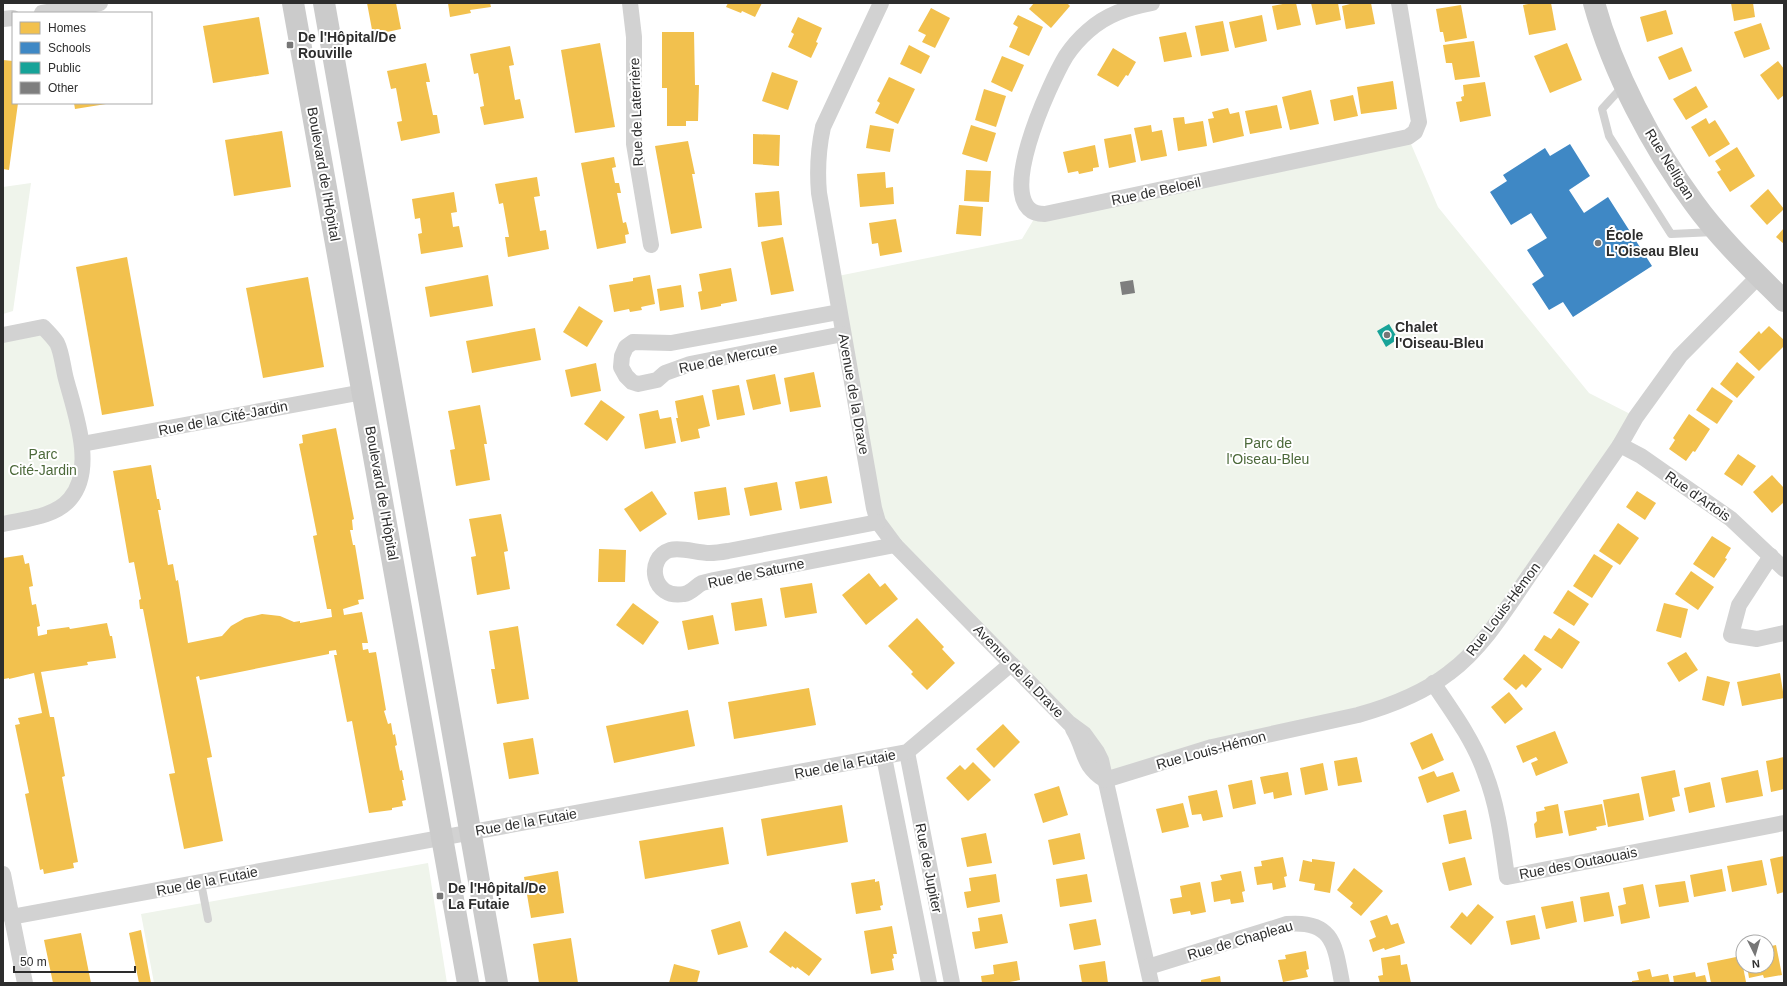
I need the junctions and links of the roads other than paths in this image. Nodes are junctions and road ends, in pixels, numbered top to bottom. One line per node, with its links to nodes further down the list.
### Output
1 (100, 3): 9 (street)
2 (293, 3): 18 (main road, Boulevard de l'Hôpital)
3 (324, 3): 33 (main road, Boulevard de l'Hôpital)
4 (630, 3): 12 (street, Rue de Laterrière)
5 (1152, 3): 6 (street, Rue de Beloeil)
6 (1399, 3)
7 (1594, 3): 10 (main road, Rue Nelligan)
8 (876, 5): 15 (street, Avenue de la Drave)
9 (48, 12)
10 (1625, 84): 11 (main road, Rue Nelligan); 11 (lane)
11 (1718, 232): 13 (main road, Rue Nelligan)
12 (651, 245)
13 (1759, 276): 14 (main road, Rue Nelligan); 20 (street, Rue Louis-Hémon)
14 (1784, 301)
15 (839, 312): 16 (street, Avenue de la Drave); 16 (street, Rue de Mercure)
16 (843, 334): 21 (street, Avenue de la Drave)
17 (3, 335): 19 (street)
18 (363, 392): 19 (street, Rue de la Cité-Jardin); 34 (main road, Boulevard de l'Hôpital)
19 (82, 444): 22 (street)
20 (1620, 445): 24 (street, Rue d'Artois); 28 (street, Rue Louis-Hémon)
21 (878, 522): 23 (street, Avenue de la Drave); 23 (street, Rue de Saturne)
22 (3, 524)
23 (896, 546): 27 (street, Avenue de la Drave)
24 (1771, 556): 25 (street, Rue d'Artois); 26 (street)
25 (1784, 569)
26 (1784, 634)
27 (1011, 664): 29 (street, Rue de la Futaie); 31 (street, Avenue de la Drave)
28 (1433, 683): 31 (street, Rue Louis-Hémon); 32 (street, Rue des Outaouais)
29 (906, 752): 30 (street, Rue de la Futaie); 44 (street, Rue de Jupiter)
30 (884, 757): 33 (street, Rue de la Futaie); 43 (street, Rue de Jupiter)
31 (1105, 780): 39 (street, Avenue de la Drave)
32 (1784, 823)
33 (471, 832): 34 (street, Rue de la Futaie); 42 (main road, Boulevard de l'Hôpital)
34 (443, 836): 36 (street, Rue de la Futaie); 41 (main road, Boulevard de l'Hôpital)
35 (3, 874): 37 (street)
36 (201, 883): 37 (street, Rue de la Futaie); 38 (lane)
37 (11, 917): 40 (street)
38 (208, 919)
39 (1148, 967): 45 (street, Avenue de la Drave); 46 (street, Rue de Chapleau)
40 (25, 983)
41 (468, 983)
42 (497, 983)
43 (929, 983)
44 (952, 983)
45 (1151, 983)
46 (1342, 983)

